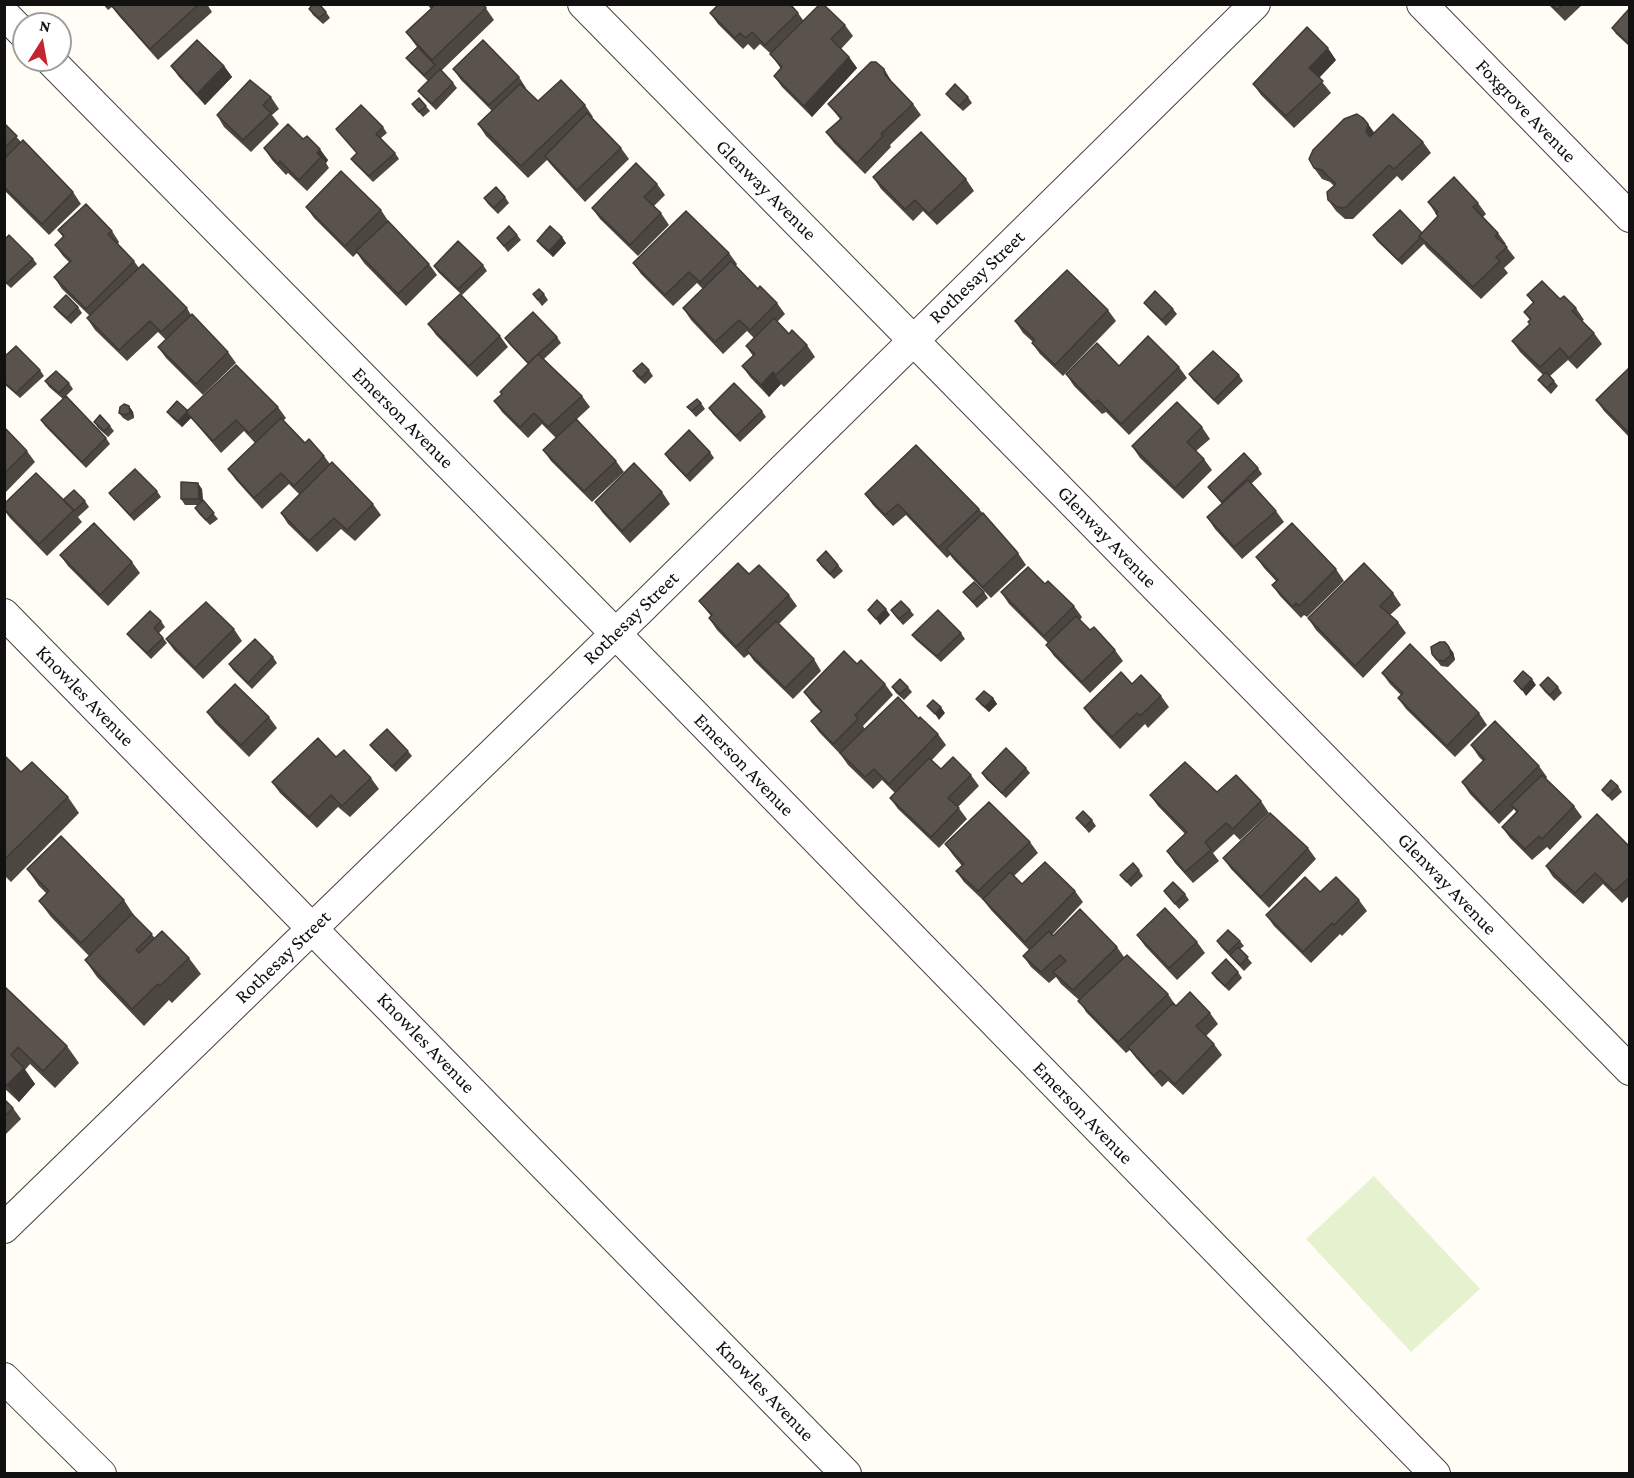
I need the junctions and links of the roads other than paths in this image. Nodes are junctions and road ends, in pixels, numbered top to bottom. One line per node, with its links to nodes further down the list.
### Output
1 (583, 4): 6 (street, Glenway Avenue)
2 (1255, 4): 6 (street, Rothesay Street)
3 (1422, 4): 5 (street, Foxgrove Avenue)
4 (62, 72): 8 (street, Emerson Avenue)
5 (1629, 217)
6 (913, 339): 8 (street, Rothesay Street); 10 (street, Glenway Avenue)
7 (4, 614): 9 (street, Knowles Avenue)
8 (615, 633): 9 (street, Rothesay Street); 15 (street, Emerson Avenue)
9 (312, 929): 11 (street, Rothesay Street); 14 (street, Knowles Avenue)
10 (1629, 1070)
11 (4, 1228)
12 (4, 1377): 13 (street)
13 (101, 1473)
14 (846, 1473)
15 (1435, 1473)

